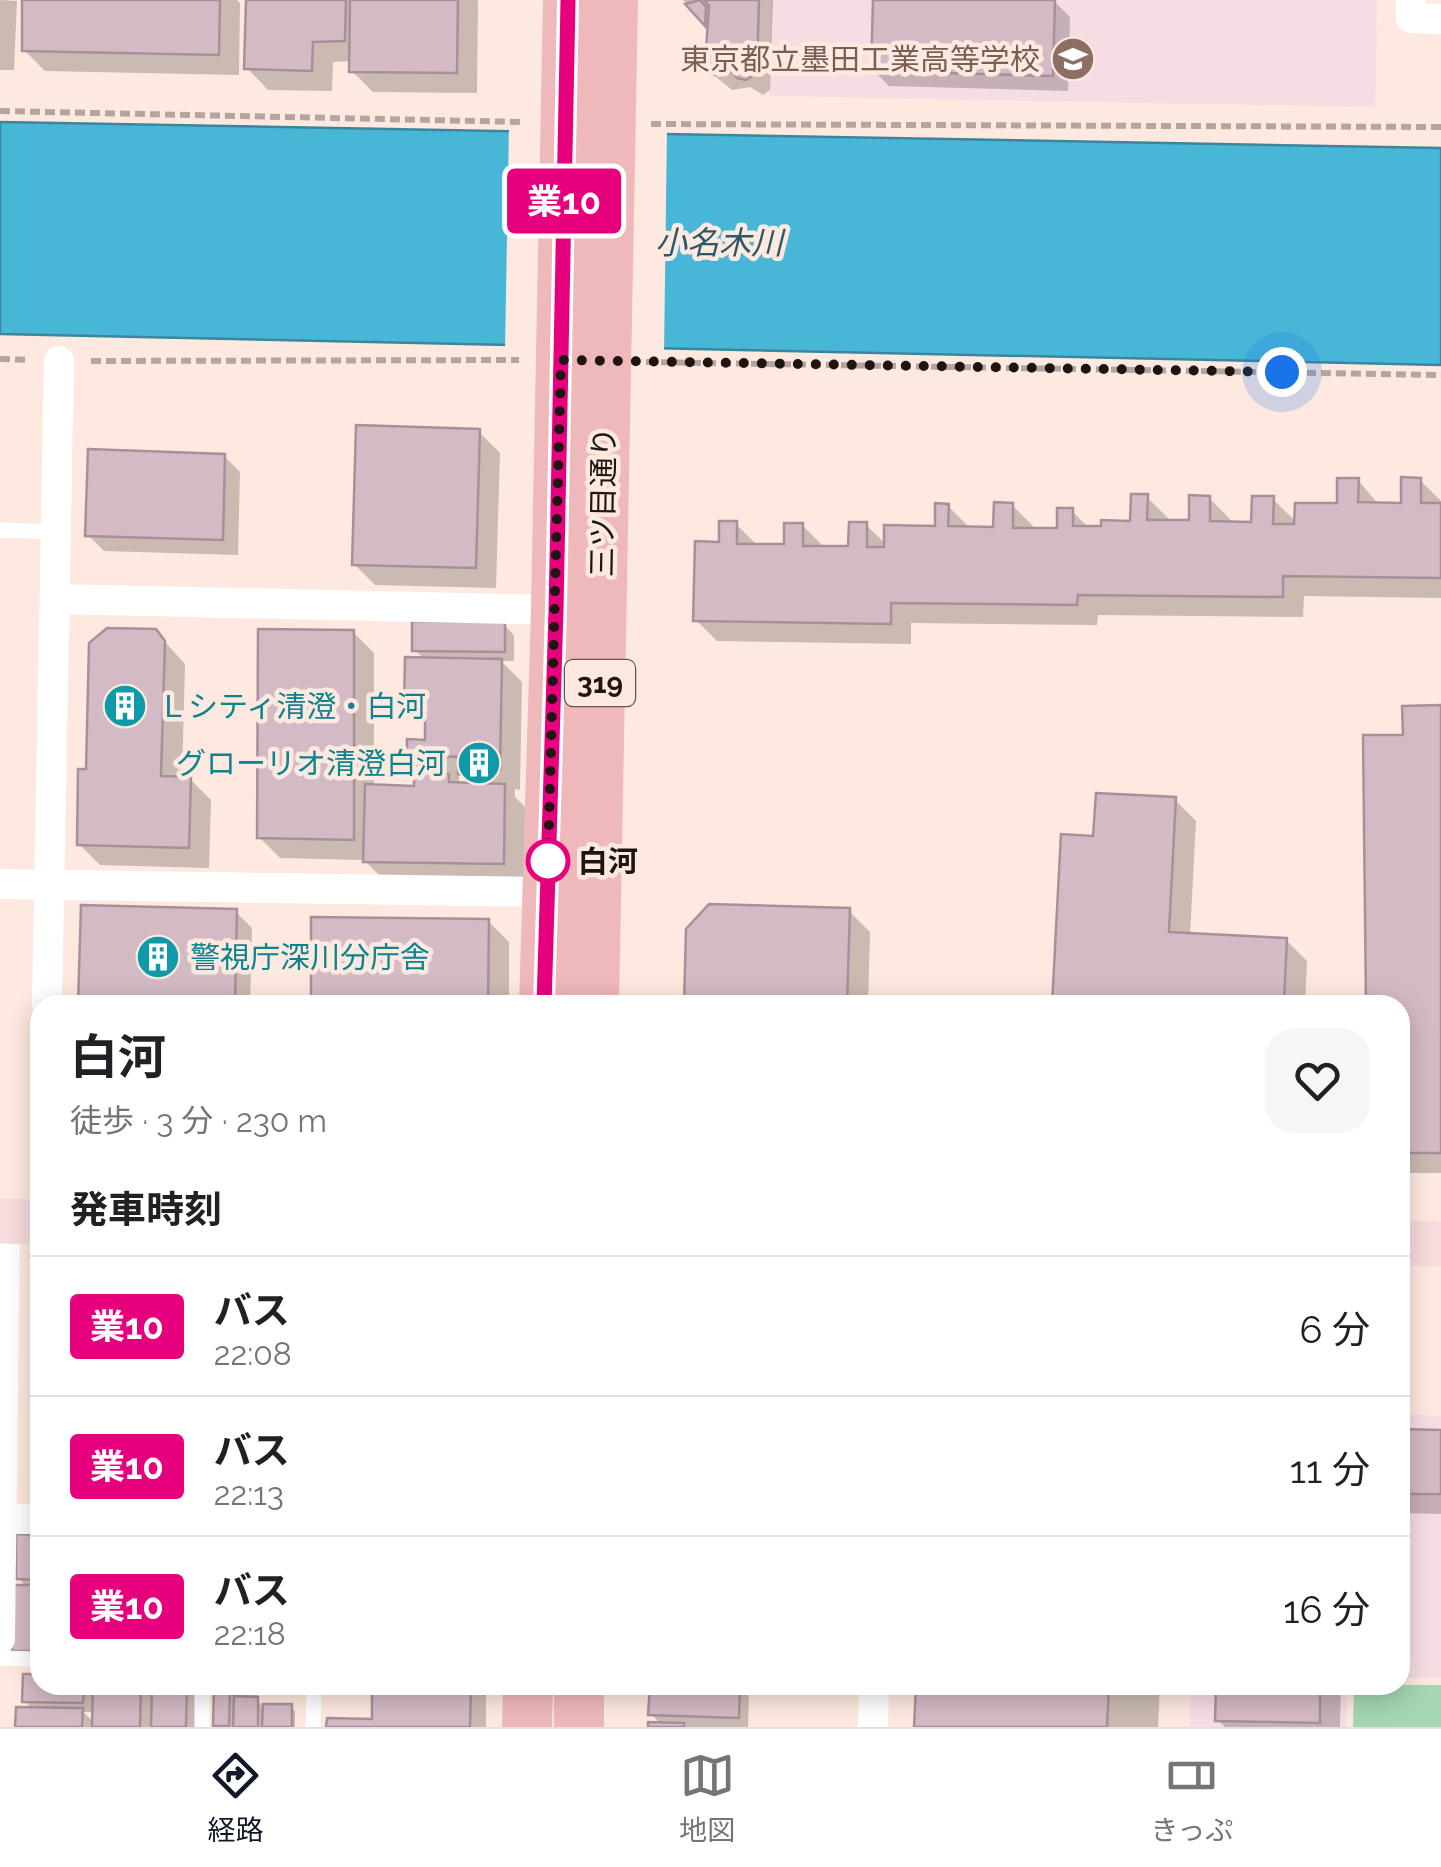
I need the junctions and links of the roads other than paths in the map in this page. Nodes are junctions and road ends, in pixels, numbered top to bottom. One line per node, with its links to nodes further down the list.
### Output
1 (568, 0): 5 (main road, 三ツ目通り / 319)
2 (613, 0): 5 (main road, 三ツ目通り / 319)
3 (1411, 0): 4 (street)
4 (1441, 18)
5 (589, 61): 7 (main road, 三ツ目通り / 319)
6 (60, 361): 9 (street)
7 (584, 361): 11 (main road, 三ツ目通り / 319); 17 (main road, 三ツ目通り / 319)
8 (0, 530): 9 (lane)
9 (56, 532): 10 (street)
10 (55, 599): 11 (street); 13 (street)
11 (556, 610): 14 (main road, 三ツ目通り / 319)
12 (0, 884): 13 (street)
13 (49, 885): 14 (street); 15 (street)
14 (548, 892): 16 (main road, 三ツ目通り / 319)
15 (47, 995)
16 (544, 995)
17 (594, 995)
18 (15, 1221): 21 (street)
19 (1410, 1243): 20 (main road)
20 (1441, 1244)
21 (1, 1519): 22 (street); 23 (street)
22 (30, 1519)
23 (0, 1639)
24 (0, 1658): 25 (lane)
25 (30, 1659)
26 (202, 1695): 31 (lane)
27 (314, 1695): 32 (lane)
28 (528, 1695): 33 (main road)
29 (580, 1695): 34 (main road)
30 (874, 1695): 35 (street)
31 (202, 1727)
32 (313, 1727)
33 (527, 1727)
34 (579, 1727)
35 (873, 1727)

